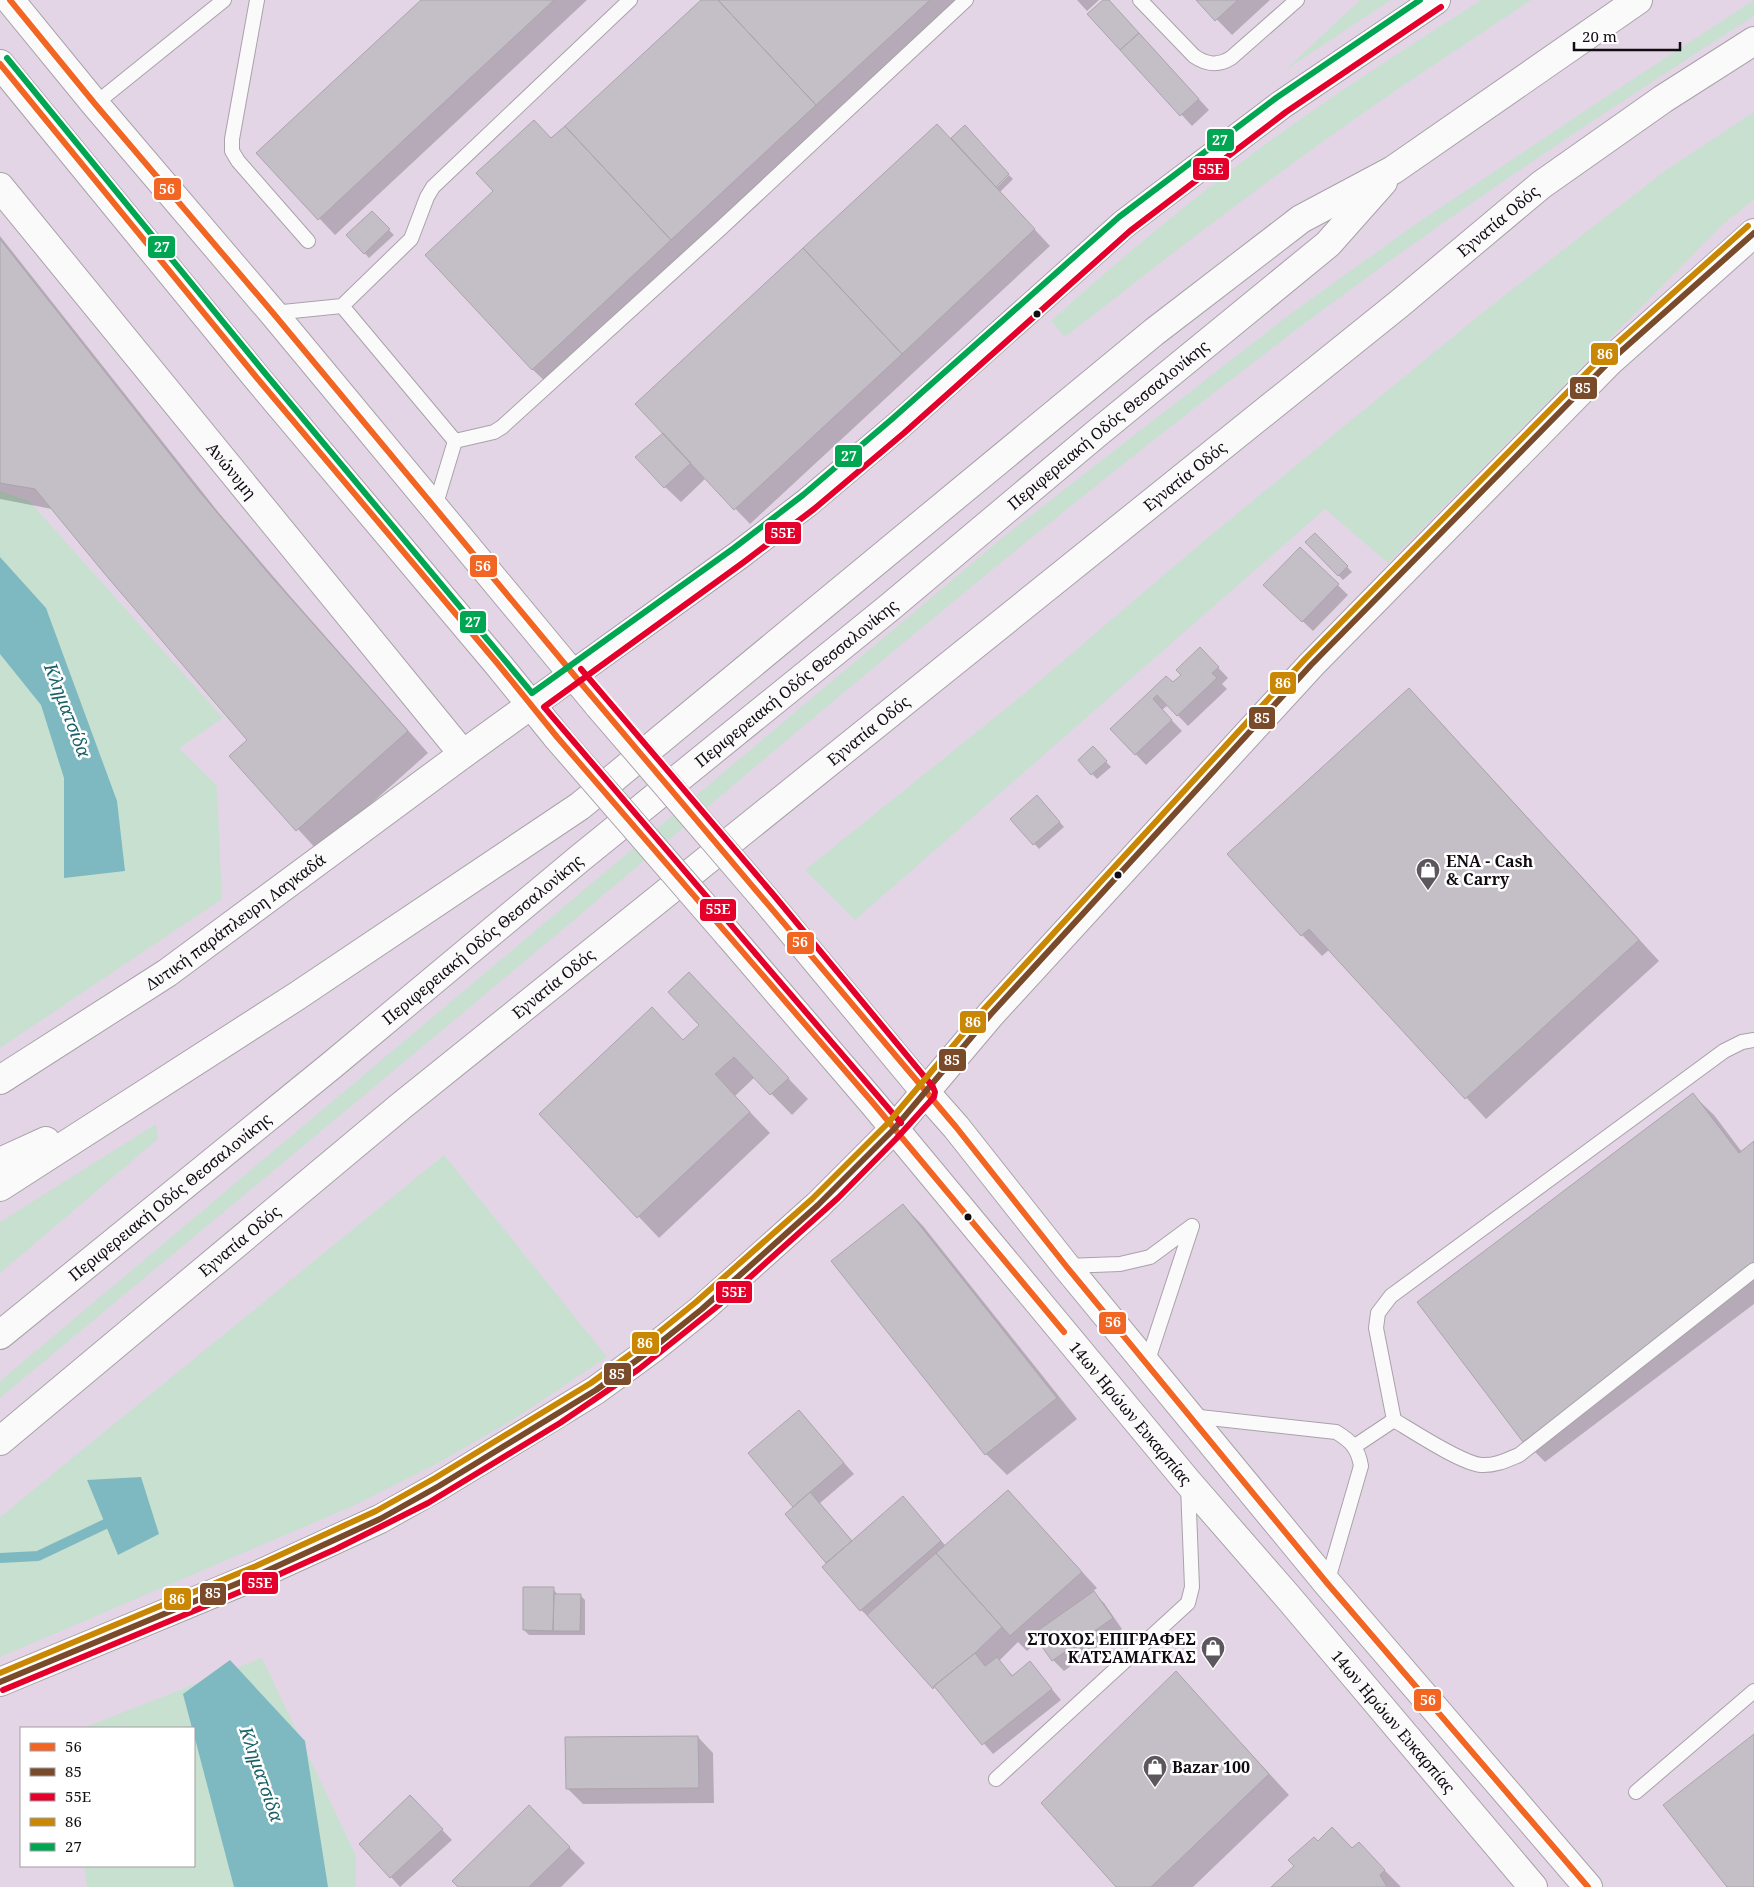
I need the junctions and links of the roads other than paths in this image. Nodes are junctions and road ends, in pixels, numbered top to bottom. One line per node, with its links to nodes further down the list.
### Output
1 (10, 0): 12 (main road)
2 (224, 0): 12 (lane)
3 (257, 0): 16 (lane)
4 (630, 0): 17 (lane)
5 (966, 0): 19 (lane)
6 (1140, 0): 7 (lane)
7 (1297, 0)
8 (1436, 0): 21 (main road, Δυτική παράπλευρη Λαγκαδά)
9 (1638, 0): 13 (main road)
10 (1754, 41): 37 (main road, Εγνατία Οδός)
11 (0, 64): 22 (main road, 14ων Ηρώων Ευκαρπίας)
12 (95, 104): 18 (main road)
13 (1394, 170): 27 (main road); 33 (main road, Περιφερειακή Οδός Θεσσαλονίκης)
14 (0, 187): 23 (main road, Ανώνυμη)
15 (1754, 233): 26 (main road)
16 (308, 241)
17 (342, 306): 18 (lane); 19 (lane)
18 (273, 313): 20 (main road)
19 (455, 442): 20 (lane)
20 (435, 507): 21 (main road)
21 (574, 675): 22 (main road, Δυτική παράπλευρη Λαγκαδά); 26 (main road, bridge)
22 (531, 705): 23 (main road, Δυτική παράπλευρη Λαγκαδά); 28 (main road, 14ων Ηρώων Ευκαρπίας, bridge)
23 (463, 754): 25 (main road, Δυτική παράπλευρη Λαγκαδά)
24 (1754, 1040): 36 (lane)
25 (0, 1080)
26 (926, 1093): 28 (main road); 31 (main road)
27 (106, 1119): 29 (main road); 30 (main road)
28 (894, 1129): 39 (main road, 14ων Ηρώων Ευκαρπίας); 41 (main road)
29 (0, 1162)
30 (0, 1187)
31 (1066, 1266): 34 (main road); 34 (lane)
32 (1754, 1270): 36 (lane)
33 (0, 1335)
34 (1146, 1363): 35 (main road)
35 (1191, 1416): 38 (lane); 40 (main road)
36 (1394, 1420): 38 (lane)
37 (0, 1440)
38 (1355, 1446): 40 (lane)
39 (1188, 1481): 43 (lane); 45 (main road, 14ων Ηρώων Ευκαρπίας)
40 (1327, 1582): 46 (main road)
41 (0, 1682)
42 (1754, 1691): 44 (lane)
43 (996, 1779)
44 (1636, 1792)
45 (1533, 1887)
46 (1588, 1887)

